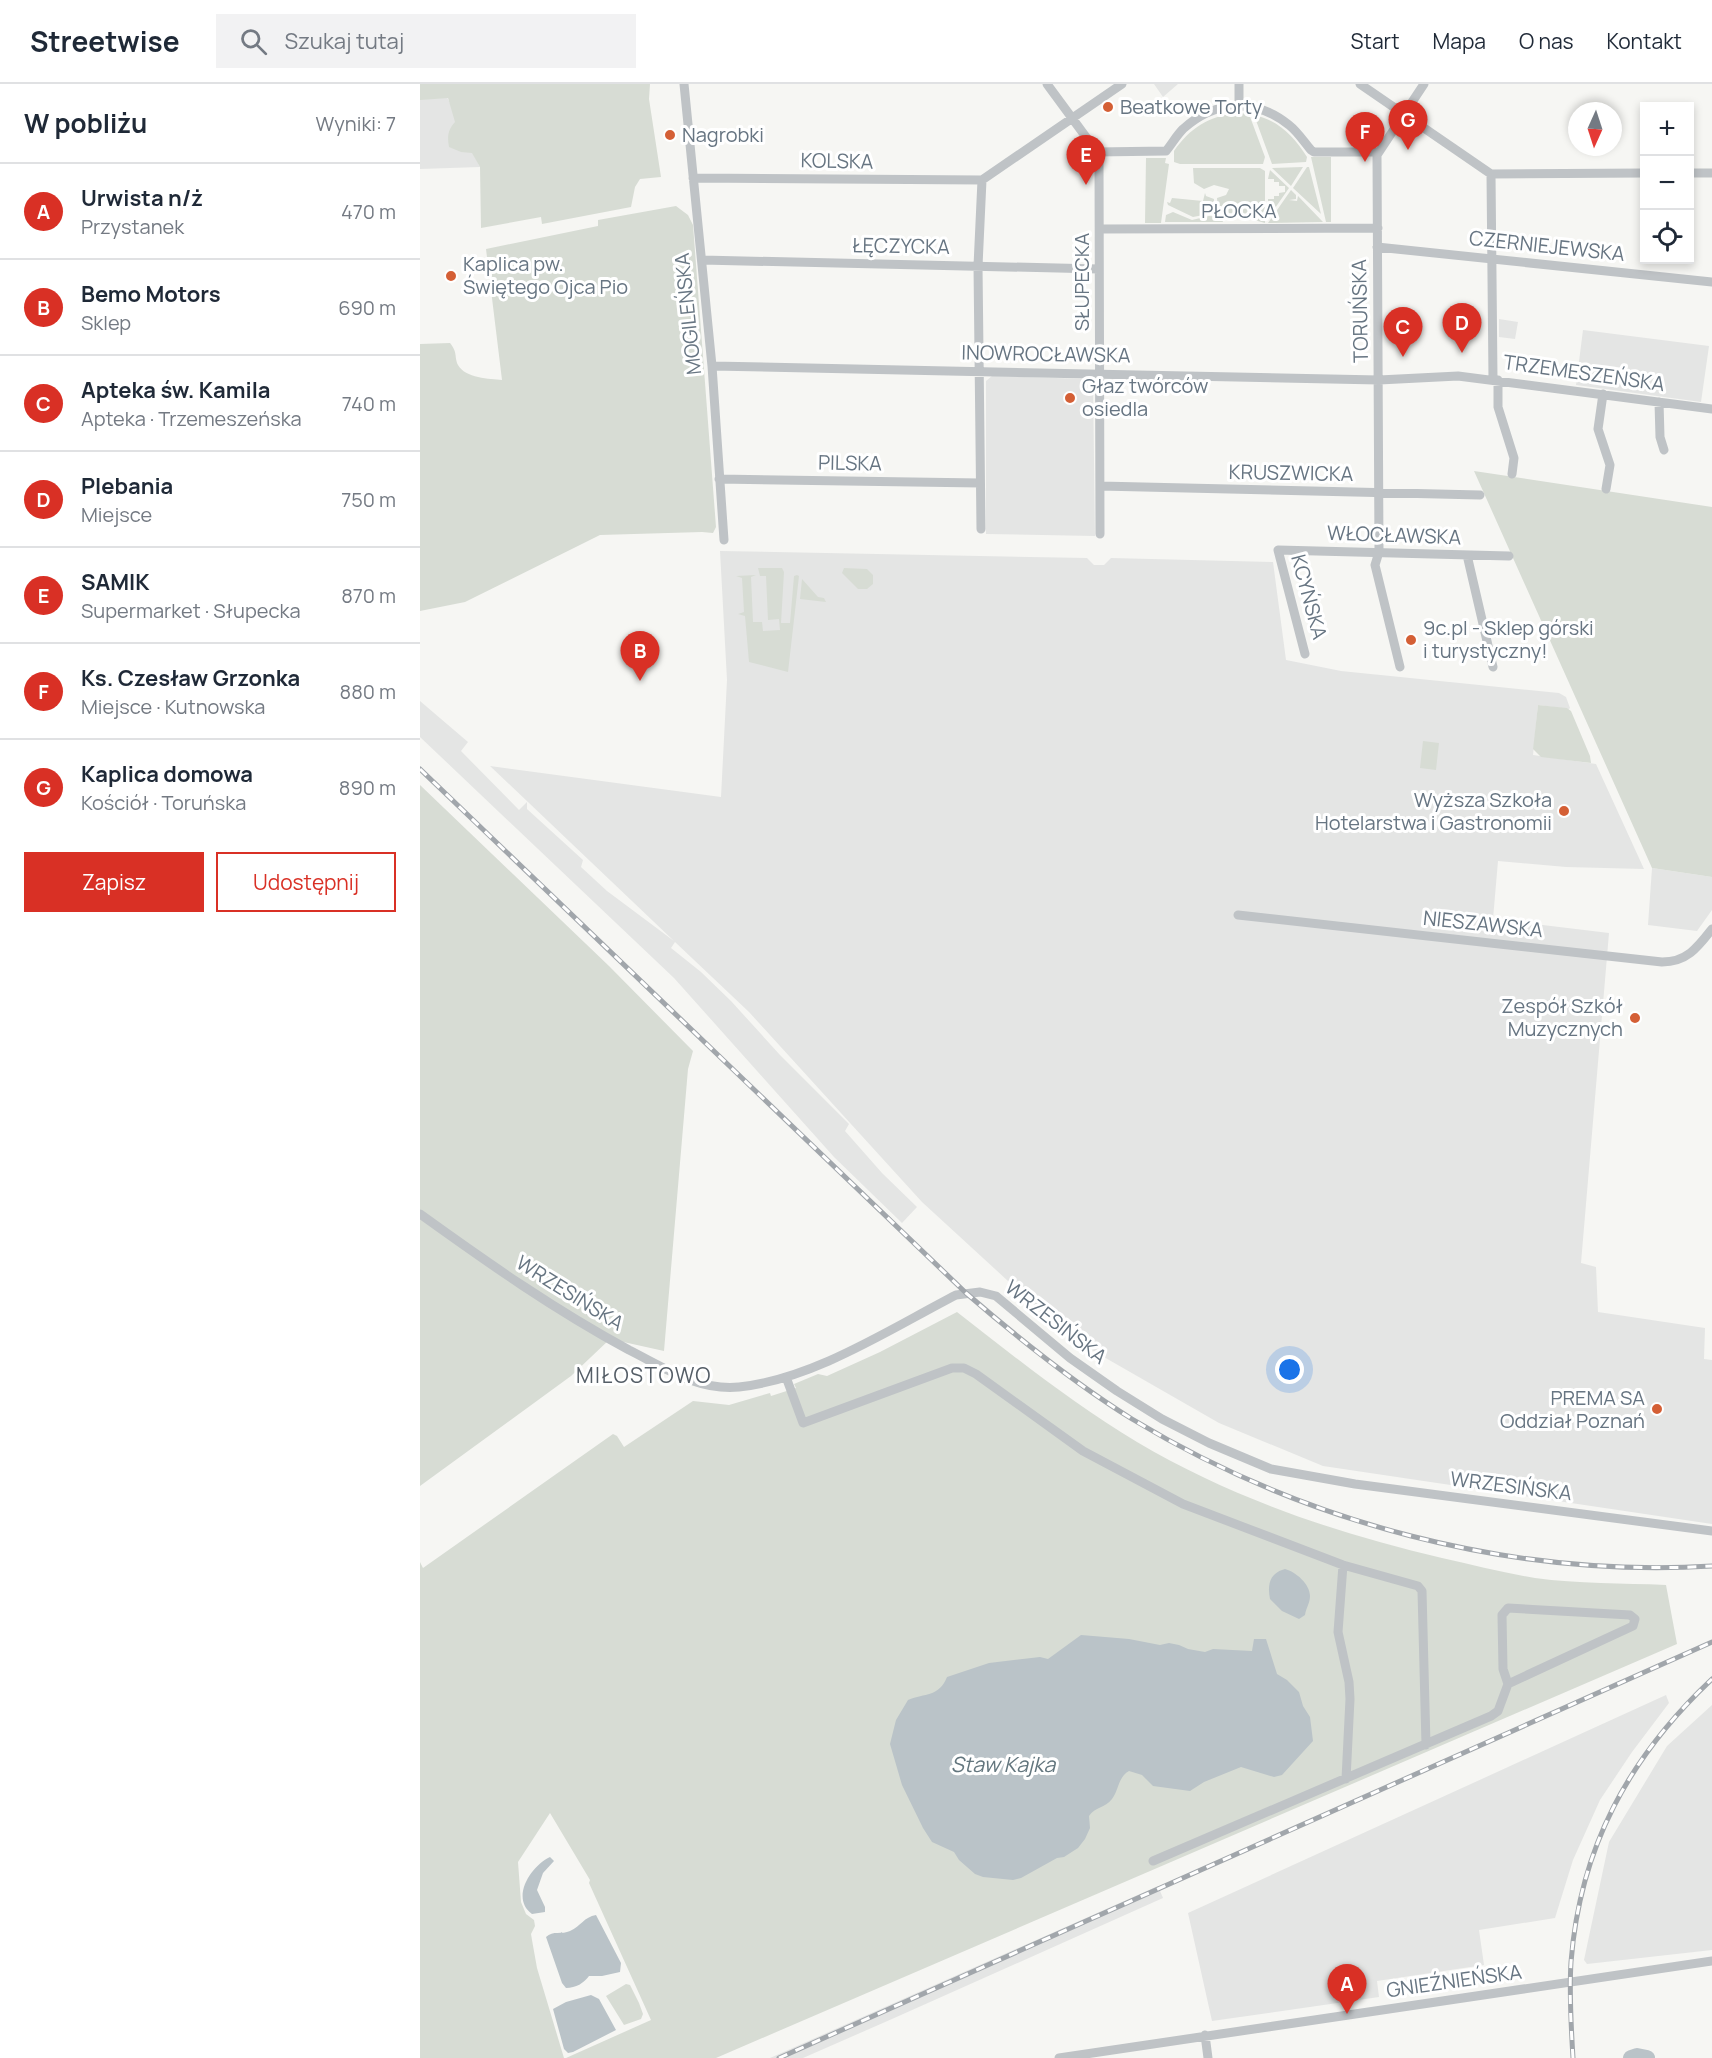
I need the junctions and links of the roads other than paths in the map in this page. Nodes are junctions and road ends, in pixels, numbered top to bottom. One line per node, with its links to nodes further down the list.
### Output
1 (684, 84): 16 (street, MOGILEŃSKA)
2 (1047, 84): 9 (street)
3 (1122, 84): 9 (street)
4 (1239, 84): 7 (street)
5 (1360, 84): 8 (street)
6 (1424, 84): 8 (street)
7 (1239, 105): 10 (street); 11 (street)
8 (1406, 115): 11 (street); 15 (street)
9 (1072, 119): 10 (street); 17 (street)
10 (1097, 152): 19 (street, SŁUPECKA)
11 (1379, 152): 18 (street, TORUŃSKA)
12 (1640, 173): 15 (street)
13 (1694, 173): 14 (street)
14 (1712, 173)
15 (1491, 174): 21 (street)
16 (693, 178): 17 (street, KOLSKA); 22 (street, MOGILEŃSKA)
17 (982, 180): 23 (street)
18 (1378, 228): 19 (street, PŁOCKA); 20 (street, TORUŃSKA)
19 (1100, 229): 24 (street, SŁUPECKA)
20 (1377, 247): 21 (street, CZERNIEJEWSKA); 30 (street, TORUŃSKA)
21 (1492, 259): 25 (street, CZERNIEJEWSKA); 29 (street)
22 (702, 261): 23 (street, ŁĘCZYCKA); 26 (street, MOGILEŃSKA)
23 (978, 266): 24 (street, ŁĘCZYCKA); 27 (street)
24 (1100, 269): 28 (street, SŁUPECKA)
25 (1712, 282)
26 (712, 366): 27 (street, INOWROCŁAWSKA); 36 (street, MOGILEŃSKA)
27 (980, 371): 28 (street, INOWROCŁAWSKA); 37 (street)
28 (1100, 374): 30 (street, INOWROCŁAWSKA); 38 (street, SŁUPECKA)
29 (1496, 379): 30 (street, TRZEMESZEŃSKA); 31 (street, TRZEMESZEŃSKA); 35 (street)
30 (1379, 380): 40 (street, TORUŃSKA)
31 (1603, 394): 32 (street, TRZEMESZEŃSKA); 39 (street)
32 (1659, 402): 33 (street, TRZEMESZEŃSKA); 34 (street)
33 (1712, 409)
34 (1664, 450)
35 (1512, 474)
36 (719, 479): 37 (street, PILSKA); 44 (street, MOGILEŃSKA)
37 (980, 483): 42 (street)
38 (1100, 486): 40 (street, KRUSZWICKA); 43 (street, SŁUPECKA)
39 (1606, 489)
40 (1378, 493): 41 (street, KRUSZWICKA); 46 (street, TORUŃSKA)
41 (1480, 495)
42 (981, 528)
43 (1100, 534)
44 (724, 540)
45 (1278, 550): 46 (street, WŁOCŁAWSKA); 49 (street, KCYŃSKA)
46 (1379, 552): 47 (street, WŁOCŁAWSKA); 50 (street, TORUŃSKA)
47 (1467, 555): 48 (street, WŁOCŁAWSKA); 51 (street)
48 (1509, 556)
49 (1305, 654)
50 (1400, 667)
51 (1493, 667)
52 (1238, 915): 53 (street, NIESZAWSKA)
53 (1712, 930)
54 (420, 1214): 55 (street, WRZESIŃSKA)
55 (786, 1377): 56 (street, WRZESIŃSKA); 57 (street)
56 (1712, 1531)
57 (1343, 1565): 59 (street); 60 (street)
58 (1508, 1684): 58 (street); 59 (street)
59 (1426, 1745): 60 (street)
60 (1346, 1779): 61 (street)
61 (1153, 1861)
62 (1712, 1961): 63 (street, GNIEŹNIEŃSKA)
63 (1205, 2035): 64 (street, GNIEŹNIEŃSKA); 65 (street)
64 (1059, 2058)
65 (1208, 2058)

